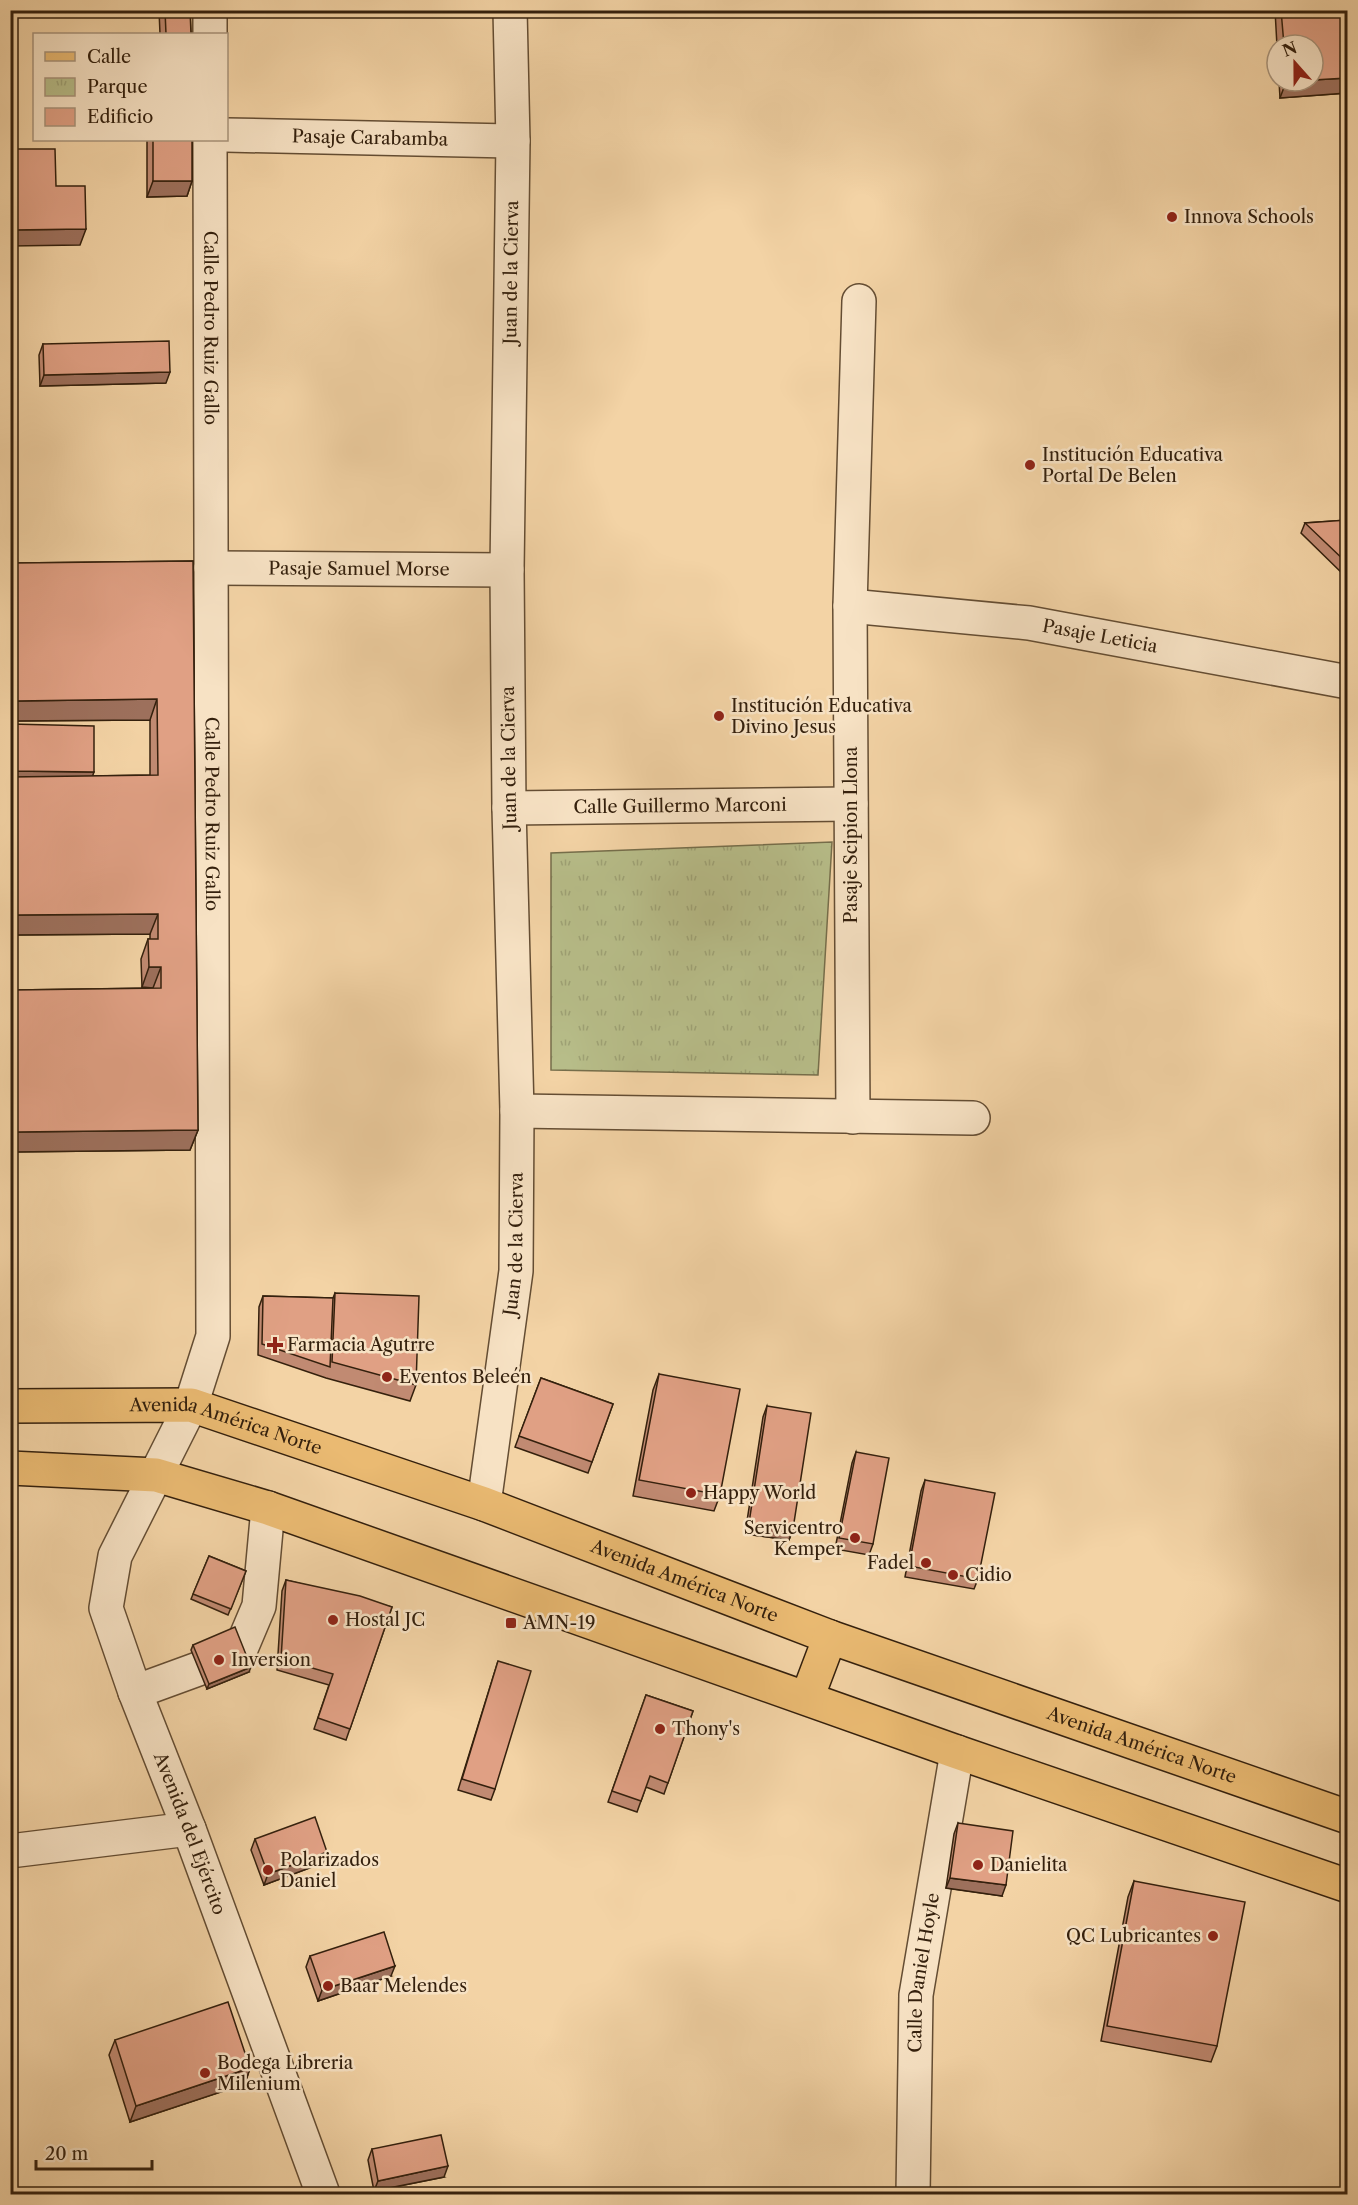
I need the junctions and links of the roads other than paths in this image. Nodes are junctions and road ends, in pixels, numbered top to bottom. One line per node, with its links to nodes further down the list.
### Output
1 (210, 10): 3 (street)
2 (510, 10): 6 (street, Juan de la Cierva)
3 (210, 33)
4 (228, 135): 6 (street, Pasaje Carabamba)
5 (210, 141): 8 (street, Calle Pedro Ruiz Gallo)
6 (513, 141): 9 (street, Juan de la Cierva)
7 (859, 301): 10 (street, Pasaje Scipion Llona)
8 (211, 568): 9 (street, Pasaje Samuel Morse); 17 (street, Calle Pedro Ruiz Gallo)
9 (507, 570): 13 (street, Juan de la Cierva)
10 (850, 606): 11 (street, Pasaje Leticia); 12 (street, Pasaje Scipion Llona)
11 (1347, 682)
12 (851, 804): 13 (street, Calle Guillermo Marconi); 15 (street, Pasaje Scipion Llona)
13 (509, 808): 14 (street, Juan de la Cierva)
14 (517, 1111): 15 (street); 21 (street, Juan de la Cierva)
15 (853, 1117): 16 (street)
16 (973, 1118)
17 (191, 1405): 18 (main road, Avenida América Norte); 20 (street, Calle Pedro Ruiz Gallo); 21 (main road, Avenida América Norte)
18 (10, 1406)
19 (10, 1468): 20 (main road)
20 (156, 1475): 22 (main road); 26 (street, Avenida del Ejército)
21 (484, 1504): 23 (main road, Avenida América Norte)
22 (268, 1508): 24 (street); 27 (main road)
23 (830, 1637): 27 (main road); 29 (main road, Avenida América Norte)
24 (240, 1651)
25 (198, 1669): 26 (street)
26 (135, 1692): 30 (street, Avenida del Ejército)
27 (807, 1698): 28 (main road)
28 (957, 1752): 32 (main road); 34 (street, Calle Daniel Hoyle)
29 (1347, 1817)
30 (189, 1829): 31 (street); 33 (street, Avenida del Ejército)
31 (10, 1851)
32 (1347, 1886)
33 (323, 2194)
34 (913, 2194)

